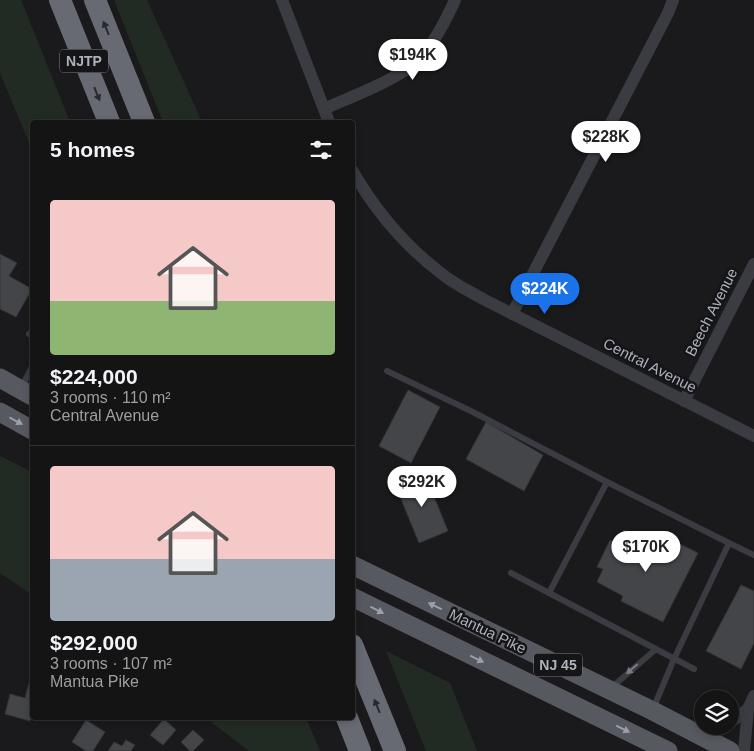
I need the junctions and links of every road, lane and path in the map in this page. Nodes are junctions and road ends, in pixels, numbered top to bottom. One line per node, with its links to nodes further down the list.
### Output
1 (60, 0): 7 (highway, NJTP, one-way to 7)
2 (95, 0): 8 (highway, NJTP, one-way to 2)
3 (282, 0): 6 (street)
4 (454, 0): 6 (street)
5 (673, 0): 12 (street)
6 (324, 109): 9 (street)
7 (108, 120)
8 (143, 120)
9 (328, 120)
10 (355, 175): 12 (street, Central Avenue)
11 (754, 264): 17 (street, Beech Avenue)
12 (512, 314): 17 (street, Central Avenue)
13 (387, 371): 21 (lane)
14 (30, 376): 16 (lane)
15 (0, 378): 16 (main road)
16 (26, 393)
17 (684, 401): 20 (street, Central Avenue)
18 (0, 412): 19 (main road, one-way to 19)
19 (30, 429)
20 (754, 436)
21 (607, 482): 22 (lane); 26 (lane)
22 (729, 543): 23 (lane); 30 (lane)
23 (754, 555)
24 (355, 566): 32 (main road, Mantua Pike / NJ 45, one-way to 24)
25 (511, 573): 26 (lane)
26 (549, 593): 28 (lane)
27 (355, 598): 42 (main road, Mantua Pike / NJ 45, one-way to 42)
28 (656, 649): 30 (lane); 32 (lane, one-way to 32)
29 (355, 653): 41 (highway, one-way to 29)
30 (674, 659): 31 (lane); 35 (lane)
31 (694, 669)
32 (609, 690): 35 (main road, Mantua Pike / NJ 45)
33 (754, 696): 34 (street)
34 (748, 709): 36 (street); 44 (street)
35 (653, 711): 38 (main road, Mantua Pike / NJ 45)
36 (739, 716)
37 (348, 720): 40 (highway)
38 (694, 733)
39 (698, 735): 43 (main road, Mantua Pike / NJ 45)
40 (360, 751)
41 (395, 751)
42 (668, 751)
43 (730, 751)
44 (744, 751)

